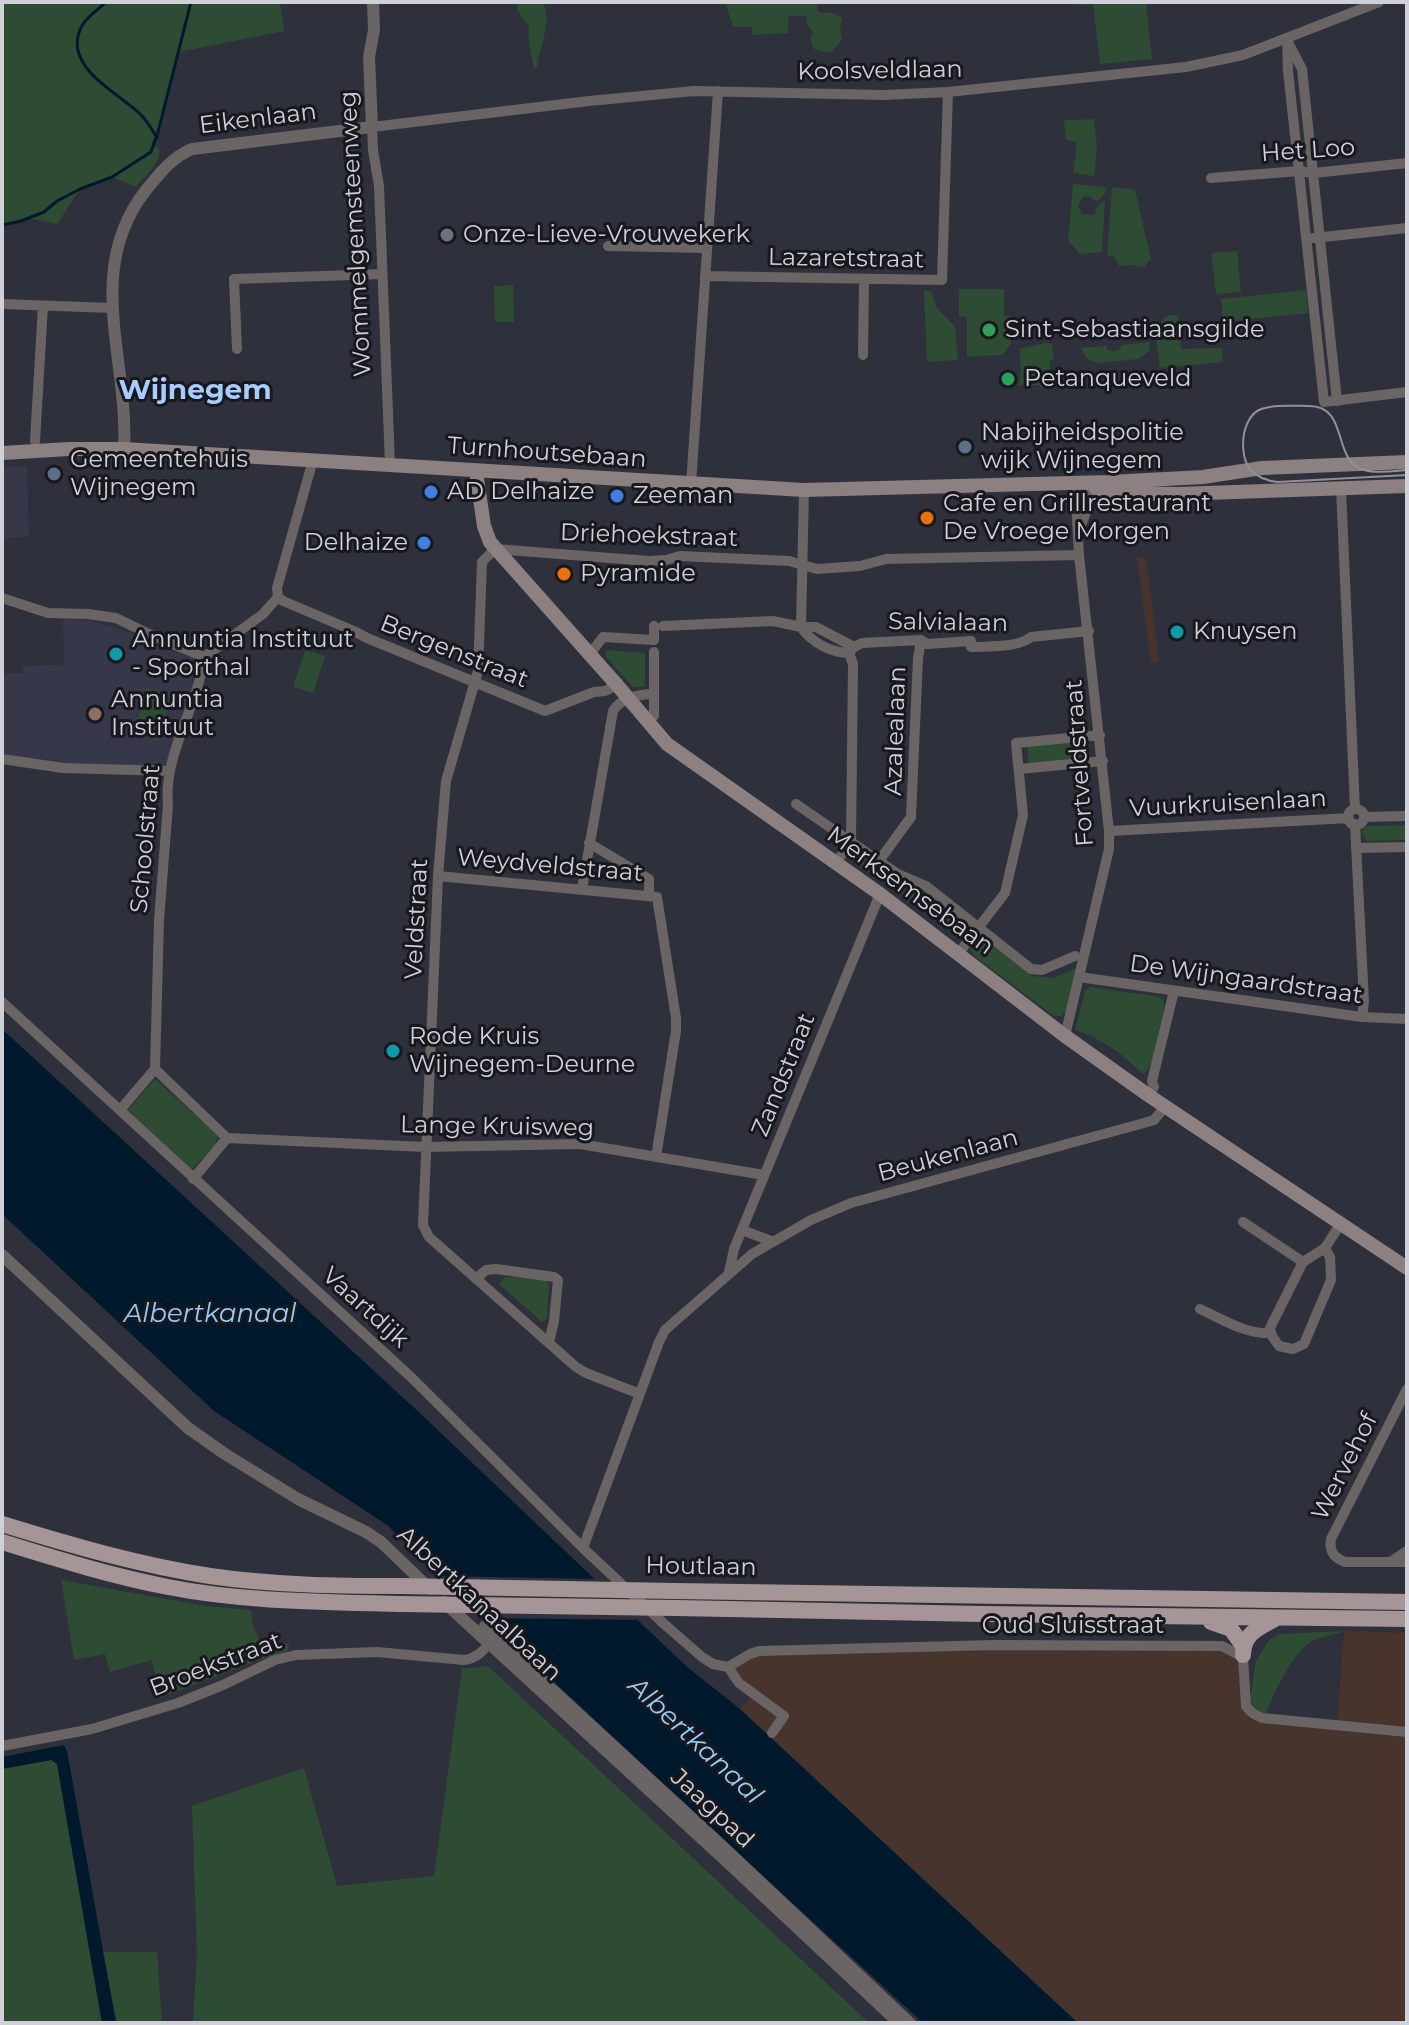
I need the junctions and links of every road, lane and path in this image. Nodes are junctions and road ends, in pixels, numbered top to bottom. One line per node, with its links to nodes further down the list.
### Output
1 (373, 2): 6 (street, Wommelgemsteenweg)
2 (1379, 2): 3 (street, Koolsveldlaan)
3 (1287, 39): 5 (street, Koolsveldlaan); 8 (street); 9 (street)
4 (718, 91): 5 (street, Koolsveldlaan); 6 (street, Koolsveldlaan); 15 (street)
5 (948, 92): 18 (street, Lazaretstraat)
6 (372, 127): 16 (street, Wommelgemsteenweg); 21 (street, Eikenlaan)
7 (1407, 163): 9 (street, Het Loo)
8 (1299, 171): 9 (street, Het Loo); 10 (street, Het Loo); 13 (street)
9 (1314, 173): 12 (street)
10 (1211, 178)
11 (1407, 228): 12 (street)
12 (1320, 237): 13 (street); 25 (street)
13 (1306, 239): 25 (street)
14 (608, 246): 15 (street)
15 (706, 248): 17 (street)
16 (382, 274): 22 (street); 31 (street, Wommelgemsteenweg)
17 (705, 276): 18 (street, Lazaretstraat); 35 (street)
18 (864, 280): 23 (street)
19 (2, 304): 20 (street)
20 (43, 306): 21 (street); 26 (street)
21 (112, 308): 27 (street, Eikenlaan)
22 (237, 349)
23 (863, 355)
24 (1407, 392): 25 (street)
25 (1337, 401)
26 (35, 441)
27 (124, 449): 28 (main road, Turnhoutsebaan); 29 (main road, Turnhoutsebaan)
28 (2, 453)
29 (313, 460): 31 (main road, Turnhoutsebaan); 43 (street)
30 (1407, 462): 33 (main road, Turnhoutsebaan)
31 (390, 464): 32 (main road, Turnhoutsebaan)
32 (476, 471): 35 (main road, Turnhoutsebaan); 40 (main road, Merksemsebaan)
33 (1177, 478): 34 (main road, Turnhoutsebaan); 39 (main road)
34 (1082, 483): 38 (main road, Turnhoutsebaan); 39 (main road, Turnhoutsebaan); 41 (street, Fortveldstraat)
35 (691, 484): 38 (main road, Turnhoutsebaan)
36 (1407, 486): 37 (main road, Turnhoutsebaan)
37 (1341, 488): 39 (main road, Turnhoutsebaan); 64 (street)
38 (804, 490): 42 (street)
39 (1178, 494)
40 (495, 549): 42 (street, Driehoekstraat); 50 (main road, Merksemsebaan); 52 (street, Veldstraat)
41 (1079, 555): 42 (street, Driehoekstraat); 46 (street, Fortveldstraat)
42 (802, 565): 45 (street)
43 (278, 597): 51 (street); 52 (street, Bergenstraat)
44 (2, 598): 51 (street)
45 (801, 627): 48 (street); 50 (street)
46 (1089, 631): 47 (street, Salvialaan); 57 (street, Fortveldstraat)
47 (921, 640): 48 (street, Salvialaan); 70 (street, Azalealaan)
48 (851, 650): 66 (street)
49 (654, 652): 54 (street)
50 (590, 654): 53 (main road, Merksemsebaan)
51 (204, 657): 61 (street, Schoolstraat)
52 (476, 683): 53 (street, Bergenstraat); 72 (street, Veldstraat)
53 (617, 685): 55 (main road, Merksemsebaan)
54 (654, 694): 55 (street); 56 (street)
55 (629, 700): 67 (street); 71 (main road, Merksemsebaan)
56 (654, 716)
57 (1100, 735): 59 (street, Fortveldstraat); 60 (street)
58 (2, 759): 61 (street)
59 (1103, 761): 60 (street); 65 (street, Fortveldstraat)
60 (1019, 769): 76 (street)
61 (169, 771): 85 (street, Schoolstraat)
62 (796, 804): 66 (street, Merksemsebaan)
63 (1407, 816): 64 (street, Vuurkruisenlaan)
64 (1356, 817): 65 (street, Vuurkruisenlaan); 69 (street)
65 (1109, 831): 79 (street, Fortveldstraat)
66 (851, 841): 70 (street, Merksemsebaan); 71 (street)
67 (589, 843): 73 (street); 75 (street)
68 (1407, 847): 69 (street)
69 (1356, 848): 82 (street)
70 (879, 861): 76 (street, Merksemsebaan)
71 (836, 863): 74 (main road, Merksemsebaan)
72 (438, 876): 73 (street, Weydveldstraat); 90 (street, Veldstraat)
73 (582, 889): 75 (street, Weydveldstraat)
74 (880, 894): 77 (main road, Merksemsebaan); 92 (street, Zandstraat)
75 (653, 896): 91 (street)
76 (979, 926): 77 (street); 78 (street, Merksemsebaan)
77 (958, 954): 84 (main road, Merksemsebaan)
78 (1075, 956)
79 (1079, 977): 80 (street, De Wijngaardstraat); 84 (street, Fortveldstraat)
80 (1174, 991): 82 (street, De Wijngaardstraat); 86 (street)
81 (2, 1002): 88 (street, Vaartdijk)
82 (1362, 1017): 83 (street, De Wijngaardstraat)
83 (1407, 1019)
84 (1065, 1036): 86 (main road, Merksemsebaan)
85 (155, 1069): 88 (street); 89 (street)
86 (1148, 1095): 87 (main road, Merksemsebaan)
87 (1165, 1107): 95 (main road, Merksemsebaan); 97 (street, Beukenlaan)
88 (120, 1110): 93 (street, Vaartdijk)
89 (227, 1138): 90 (street, Lange Kruisweg); 93 (street)
90 (426, 1147): 91 (street, Lange Kruisweg); 103 (street, Veldstraat)
91 (656, 1157): 92 (street, Lange Kruisweg)
92 (764, 1175): 96 (street, Zandstraat)
93 (193, 1179): 111 (street, Vaartdijk)
94 (1243, 1222): 100 (street)
95 (1341, 1223): 98 (street); 101 (main road, Merksemsebaan)
96 (742, 1230): 97 (street); 102 (street, Zandstraat)
97 (771, 1241): 102 (street, Zandstraat)
98 (1325, 1248): 100 (street); 105 (street)
99 (2, 1255): 120 (street, Albertkanaalbaan)
100 (1303, 1262): 105 (street)
101 (1407, 1268)
102 (729, 1272): 108 (street, Zandstraat)
103 (476, 1279): 106 (street, Veldstraat); 106 (street)
104 (1200, 1309): 105 (street)
105 (1271, 1333)
106 (549, 1342): 108 (street, Veldstraat)
107 (1407, 1389): 113 (street, Wervehof)
108 (640, 1394): 111 (street, Zandstraat)
109 (2, 1524): 115 (main road, Houtlaan, bridge)
110 (2, 1542): 116 (main road, Houtlaan, bridge)
111 (583, 1548): 122 (street, Vaartdijk)
112 (1407, 1551): 113 (street)
113 (1390, 1562): 114 (street, Wervehof)
114 (1407, 1562)
115 (1407, 1602)
116 (1190, 1616): 117 (main road, Houtlaan); 121 (main road)
117 (1280, 1617): 118 (main road, Houtlaan); 121 (main road)
118 (1407, 1619)
119 (484, 1626): 127 (street, Jaagpad)
120 (489, 1644): 125 (street, Broekstraat); 126 (street, Albertkanaalbaan)
121 (1243, 1651): 122 (street, Oud Sluisstraat); 123 (street)
122 (728, 1667): 124 (street)
123 (1407, 1732)
124 (772, 1733)
125 (2, 1746)
126 (899, 2023)
127 (911, 2023)

